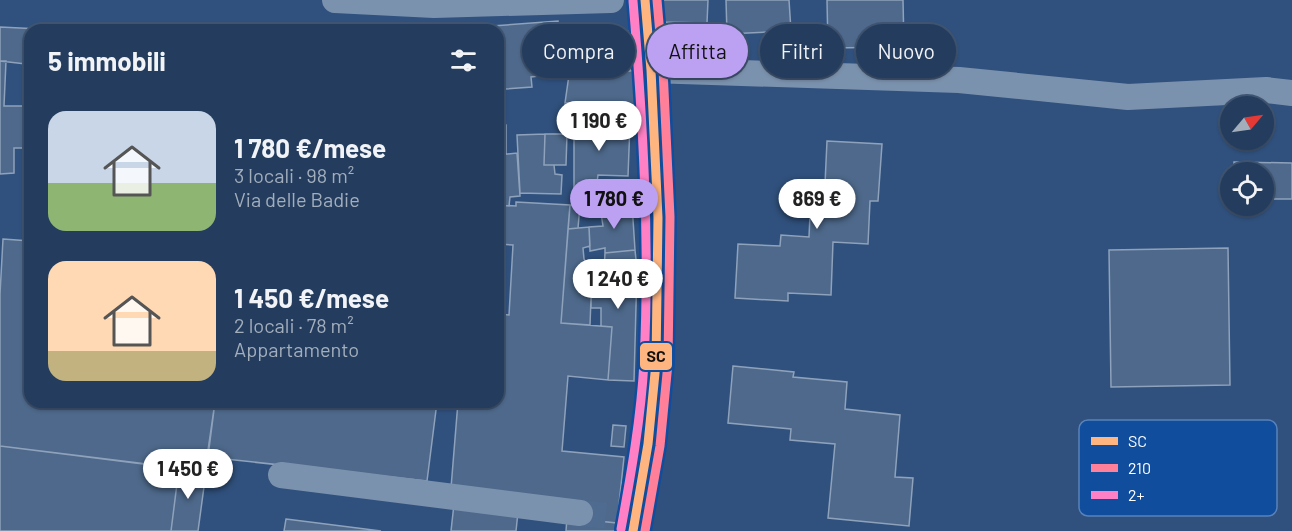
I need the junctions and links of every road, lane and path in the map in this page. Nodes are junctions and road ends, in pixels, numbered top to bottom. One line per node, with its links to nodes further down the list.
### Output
1 (335, 0): 2 (street)
2 (611, 0)
3 (645, 0): 4 (street)
4 (647, 24)
5 (748, 73): 7 (street)
6 (651, 78): 10 (street)
7 (1292, 93)
8 (281, 475): 9 (street)
9 (580, 513)
10 (628, 522)

